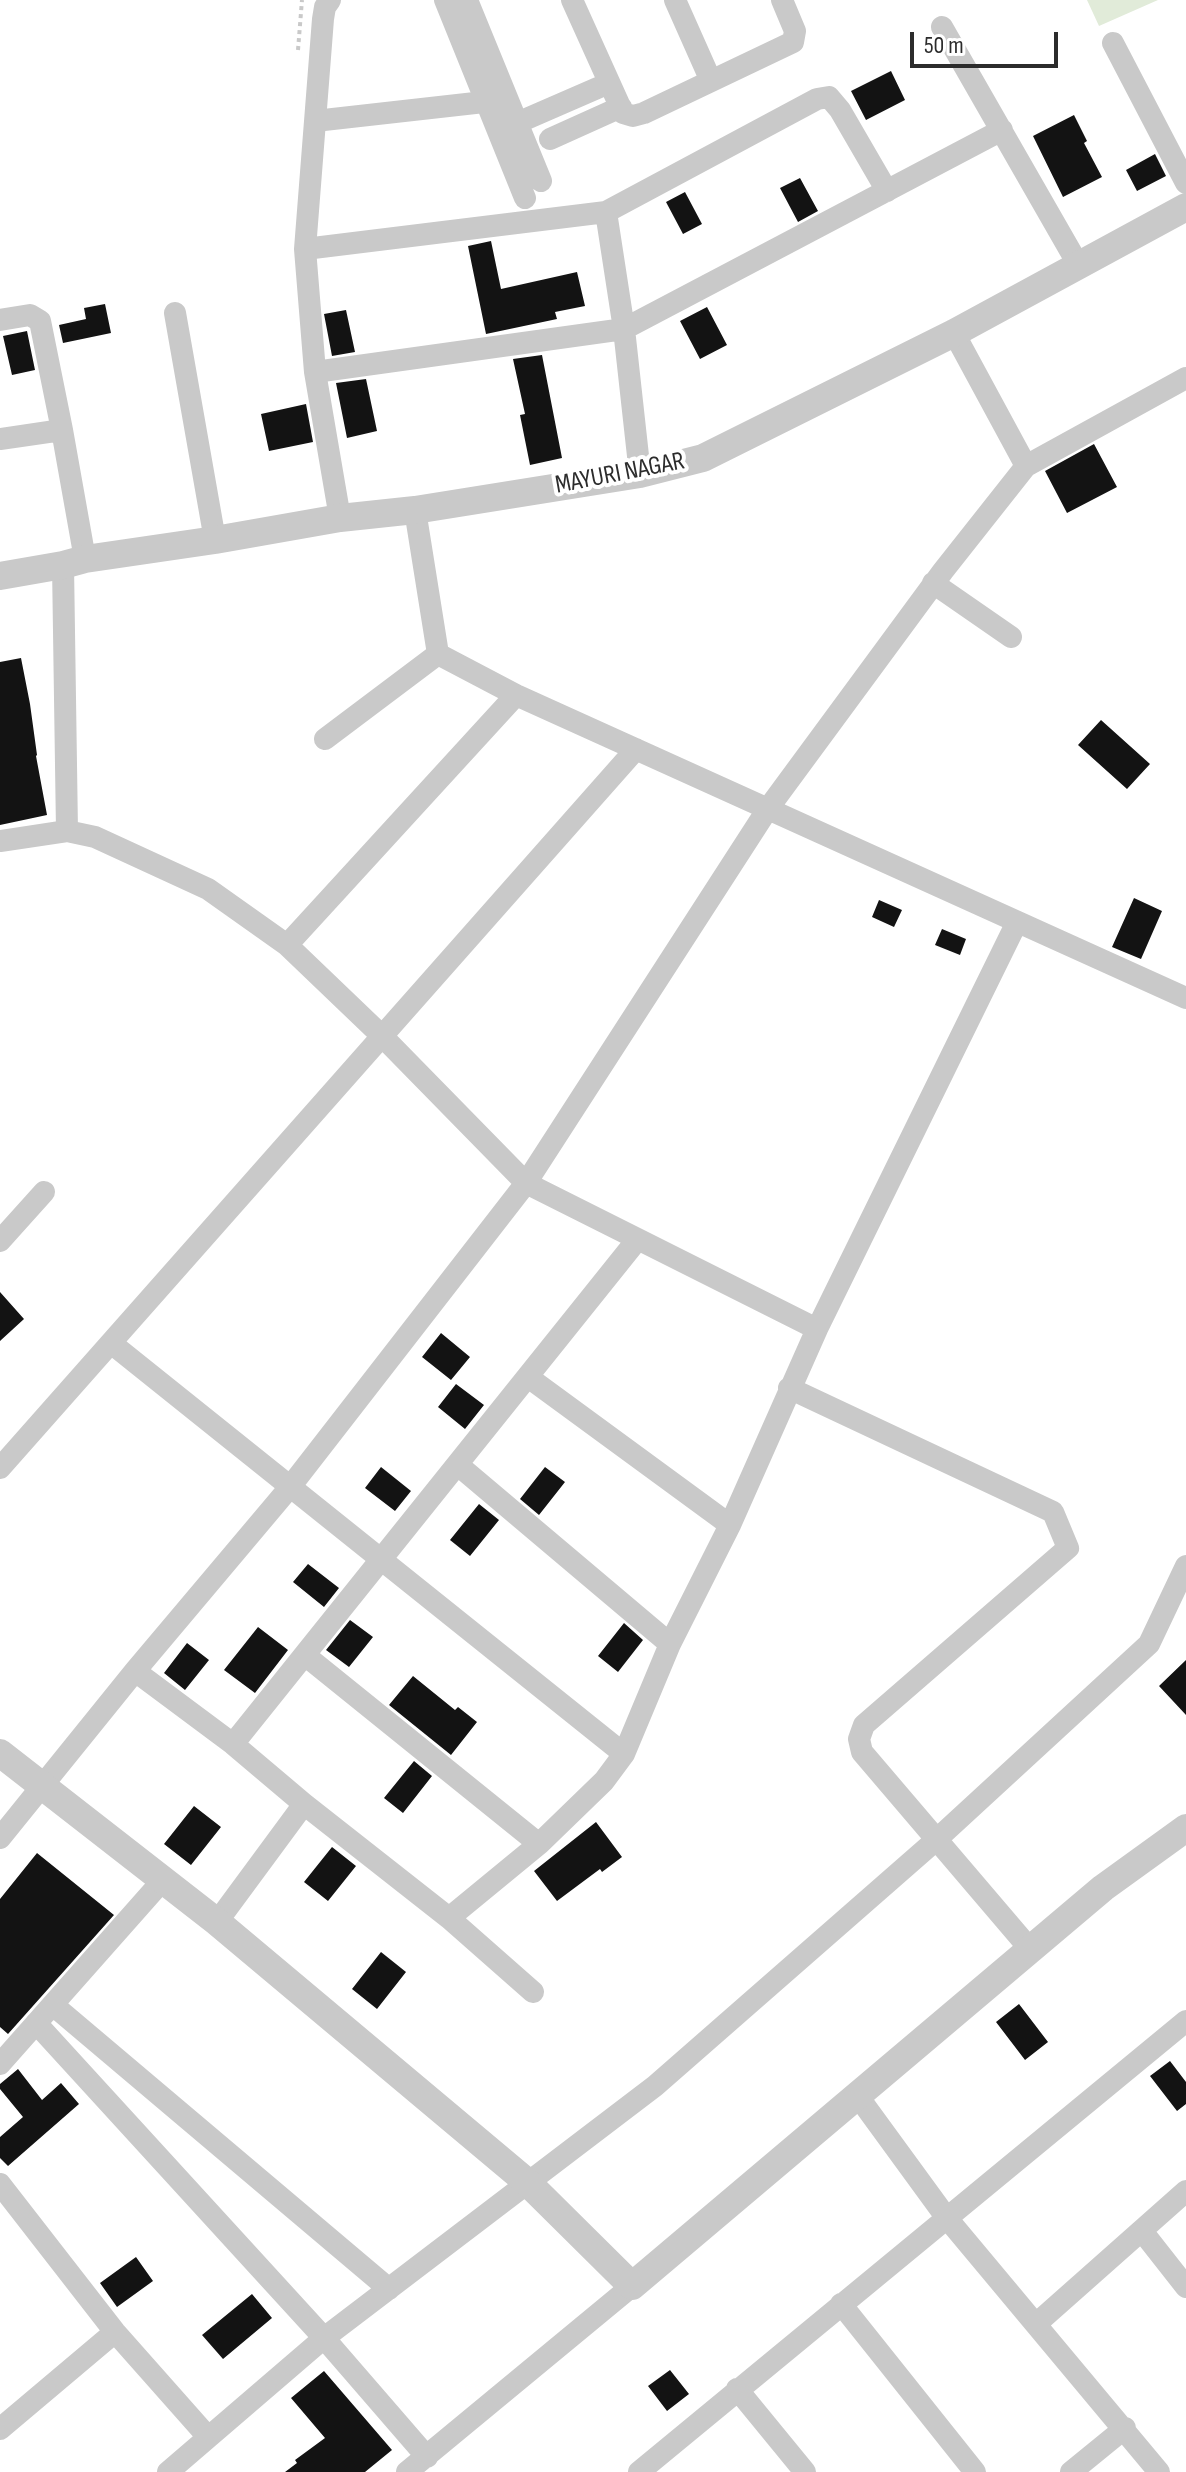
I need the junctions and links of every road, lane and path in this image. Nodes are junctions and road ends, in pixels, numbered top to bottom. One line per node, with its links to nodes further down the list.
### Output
1 (330, 0): 13 (street)
2 (445, 0): 11 (street)
3 (467, 0): 14 (street)
4 (572, 0): 10 (street)
5 (675, 0): 9 (street)
6 (789, 2): 9 (street)
7 (942, 27): 15 (street)
8 (1113, 43): 18 (street)
9 (711, 81): 12 (street)
10 (609, 83): 12 (street); 14 (street)
11 (484, 102): 13 (street); 20 (street)
12 (621, 107): 16 (street)
13 (315, 121): 23 (street)
14 (517, 123): 17 (street)
15 (1002, 130): 19 (street); 24 (street)
16 (550, 139)
17 (541, 181)
18 (1186, 183)
19 (887, 191): 22 (street); 27 (street)
20 (525, 198)
21 (1186, 207): 24 (street, MAYURI NAGAR)
22 (606, 212): 23 (street); 27 (street)
23 (305, 249): 29 (street)
24 (1079, 266): 28 (street, MAYURI NAGAR)
25 (175, 313): 37 (street)
26 (0, 320): 31 (street)
27 (624, 329): 29 (street); 34 (street)
28 (954, 333): 33 (street); 34 (street, MAYURI NAGAR)
29 (315, 372): 36 (street)
30 (1186, 378): 33 (street)
31 (62, 430): 32 (street); 38 (street)
32 (0, 439)
33 (1026, 466): 40 (street)
34 (640, 474): 35 (street, MAYURI NAGAR)
35 (415, 510): 36 (street, MAYURI NAGAR); 42 (street)
36 (340, 518): 37 (street, MAYURI NAGAR)
37 (215, 540): 38 (street, MAYURI NAGAR)
38 (74, 562): 39 (street, MAYURI NAGAR); 47 (street)
39 (0, 576)
40 (933, 583): 41 (street); 46 (street)
41 (1011, 637)
42 (438, 654): 43 (street); 44 (street)
43 (516, 695): 45 (street); 50 (street)
44 (325, 739)
45 (636, 749): 46 (street); 52 (street)
46 (767, 810): 49 (street); 53 (street)
47 (67, 831): 48 (street); 50 (street)
48 (0, 841)
49 (1017, 922): 51 (street); 57 (street)
50 (287, 945): 52 (street)
51 (1186, 998)
52 (382, 1036): 53 (street); 58 (street)
53 (526, 1183): 55 (street); 63 (street)
54 (44, 1192): 56 (street)
55 (637, 1240): 57 (street); 59 (street)
56 (0, 1241)
57 (817, 1329): 60 (street)
58 (111, 1343): 61 (street); 63 (street)
59 (528, 1377): 62 (street); 64 (street)
60 (789, 1388): 64 (street); 77 (street)
61 (2, 1463)
62 (458, 1465): 65 (street); 67 (street)
63 (290, 1487): 65 (street); 69 (street)
64 (730, 1525): 67 (street)
65 (382, 1560): 68 (street); 72 (street)
66 (1186, 1566): 77 (street)
67 (670, 1644): 72 (street)
68 (306, 1656): 70 (street); 78 (street)
69 (135, 1671): 70 (street); 73 (street)
70 (233, 1744): 74 (street)
71 (0, 1753): 73 (street)
72 (624, 1754): 78 (street)
73 (42, 1787): 76 (street); 79 (street)
74 (304, 1804): 80 (street); 81 (street)
75 (1186, 1828): 82 (street)
76 (0, 1838)
77 (936, 1840): 82 (street); 89 (street)
78 (539, 1844): 80 (street)
79 (162, 1881): 81 (street); 84 (street)
80 (449, 1918): 83 (street)
81 (217, 1922): 89 (street)
82 (1030, 1949): 88 (street)
83 (533, 1992)
84 (53, 2005): 86 (street); 96 (street)
85 (1186, 2021): 92 (street)
86 (36, 2023): 87 (street); 100 (street)
87 (0, 2064)
88 (857, 2095): 92 (street); 94 (street)
89 (527, 2182): 94 (street); 96 (street)
90 (0, 2184): 99 (street)
91 (1186, 2191): 93 (street)
92 (946, 2217): 97 (street); 98 (street)
93 (1142, 2231): 95 (street); 98 (street)
94 (632, 2286): 105 (street)
95 (1186, 2287)
96 (389, 2289): 100 (street)
97 (841, 2304): 101 (street); 110 (street)
98 (1036, 2324): 103 (street)
99 (115, 2332): 102 (street); 104 (street)
100 (324, 2338): 104 (street); 105 (street)
101 (737, 2389): 108 (street); 109 (street)
102 (3, 2419)
103 (1125, 2428): 111 (street); 112 (street)
104 (208, 2437): 106 (street)
105 (427, 2457): 107 (street)
106 (173, 2470)
107 (407, 2472)
108 (639, 2472)
109 (805, 2472)
110 (975, 2472)
111 (1071, 2472)
112 (1159, 2472)

